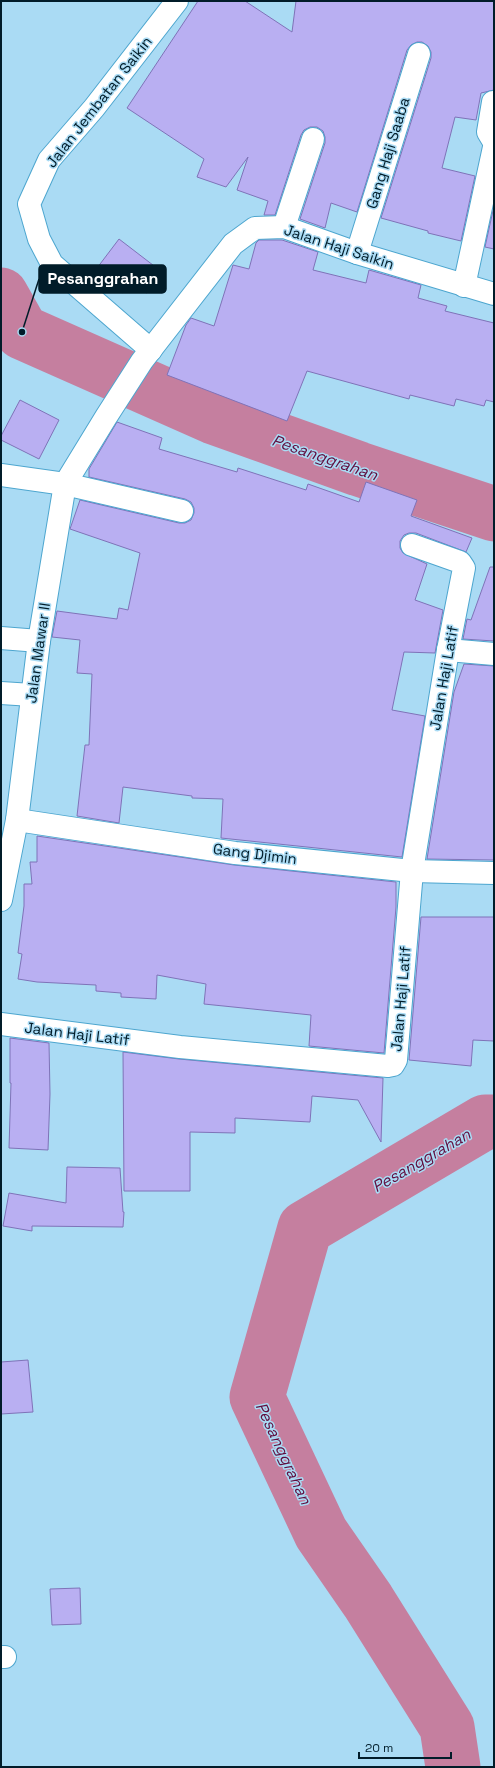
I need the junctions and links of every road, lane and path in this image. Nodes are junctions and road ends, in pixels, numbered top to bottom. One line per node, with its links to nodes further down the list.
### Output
1 (177, 1): 10 (street, Jalan Jembatan Saikin)
2 (419, 54): 7 (street, Gang Haji Saaba)
3 (493, 102): 5 (street)
4 (313, 139): 6 (street)
5 (494, 142): 8 (street)
6 (284, 227): 7 (street, Jalan Haji Saikin); 10 (street, Jalan Haji Saikin)
7 (357, 253): 8 (street, Jalan Haji Saikin)
8 (464, 286): 9 (street, Jalan Haji Saikin)
9 (494, 294)
10 (146, 356): 11 (street, Jalan Haji Saikin)
11 (106, 417): 13 (street, Jalan Mawar II)
12 (1, 475): 13 (street)
13 (65, 484): 14 (street); 17 (street, Jalan Mawar II)
14 (182, 512)
15 (412, 545): 18 (street, Jalan Haji Latif)
16 (1, 638): 17 (street)
17 (39, 641): 21 (street, Jalan Mawar II)
18 (448, 650): 19 (street); 23 (street, Jalan Haji Latif)
19 (494, 654)
20 (1, 693): 21 (street)
21 (32, 695): 22 (street, Jalan Mawar II)
22 (17, 820): 23 (street, Gang Djimin); 25 (street, Jalan Mawar II)
23 (412, 871): 24 (street, Gang Djimin); 26 (street, Jalan Haji Latif)
24 (494, 873)
25 (1, 900)
26 (1, 1024)

